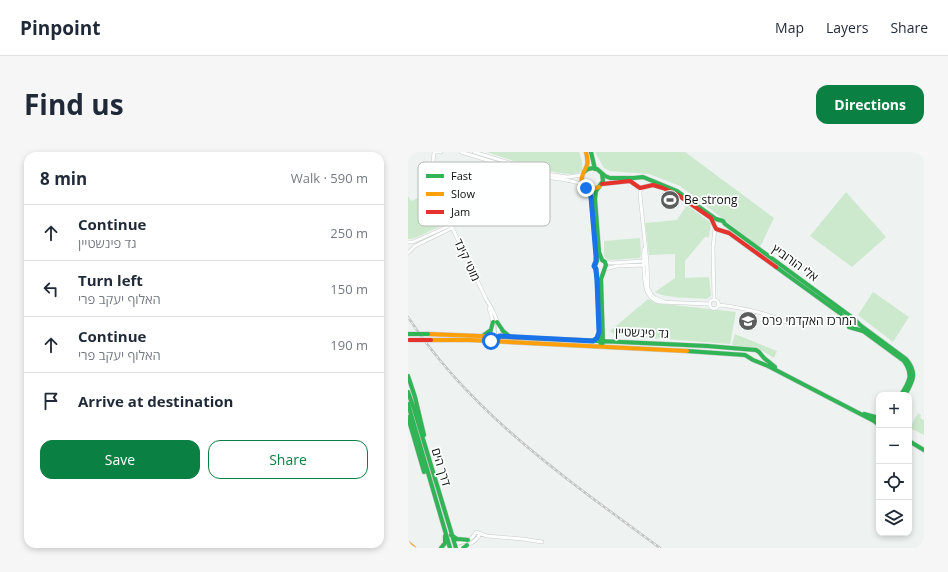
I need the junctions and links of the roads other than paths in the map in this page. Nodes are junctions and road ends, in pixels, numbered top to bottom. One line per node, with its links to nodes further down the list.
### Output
1 (435, 152): 2 (street); 8 (street, מוטי קינד)
2 (441, 152)
3 (461, 152): 9 (street)
4 (474, 152): 7 (street)
5 (586, 152): 12 (street)
6 (591, 152): 11 (street)
7 (480, 153): 10 (street)
8 (433, 162)
9 (494, 162)
10 (508, 162)
11 (595, 168): 12 (street); 13 (street)
12 (583, 173): 14 (street); 19 (street)
13 (602, 174): 16 (street); 20 (street)
14 (550, 175)
15 (550, 178): 19 (street)
16 (638, 178): 17 (street); 18 (street)
17 (645, 178): 21 (street); 22 (street)
18 (636, 184): 20 (street); 21 (street)
19 (584, 186): 20 (street); 31 (street)
20 (601, 186): 32 (street)
21 (643, 187): 24 (street); 33 (street)
22 (720, 220): 23 (street); 24 (street)
23 (725, 224): 26 (street); 39 (street, אלי הורוביץ)
24 (715, 226): 26 (street); 27 (street)
25 (452, 227): 28 (street); 29 (street); 40 (street, מוטי קינד)
26 (720, 230): 27 (street); 43 (street, אלי הורוביץ)
27 (714, 238): 36 (street)
28 (408, 243): 29 (street)
29 (411, 249): 30 (street)
30 (408, 252)
31 (596, 261): 32 (street); 34 (street)
32 (604, 261): 33 (street); 35 (street)
33 (645, 262): 35 (street); 37 (street)
34 (596, 269): 35 (street); 45 (street)
35 (605, 270): 45 (street)
36 (714, 299): 37 (street); 38 (street)
37 (710, 304): 38 (street)
38 (719, 305): 42 (street)
39 (853, 318): 41 (street); 43 (street)
40 (495, 322): 47 (street); 48 (street, מוטי קינד); 49 (street)
41 (857, 322): 44 (street); 63 (street)
42 (791, 324)
43 (847, 324): 44 (street)
44 (854, 328): 62 (street)
45 (601, 331): 52 (street); 53 (street); 54 (street)
46 (408, 334): 47 (street, גד פינשטיין, bridge)
47 (481, 335): 48 (street, גד פינשטיין)
48 (497, 336): 49 (street, גד פינשטיין); 51 (street)
49 (512, 336): 52 (street, גד פינשטיין)
50 (408, 340): 51 (street, גד פינשטיין, bridge)
51 (497, 341): 55 (street, גד פינשטיין)
52 (593, 341): 53 (street, גד פינשטיין)
53 (602, 342): 54 (street, גד פינשטיין); 55 (street)
54 (617, 342): 56 (street, גד פינשטיין)
55 (602, 347): 58 (street, גד פינשטיין)
56 (754, 350): 57 (street); 58 (street)
57 (759, 352): 58 (street); 59 (street, גד פינשטיין)
58 (753, 360): 59 (street, גד פינשטיין)
59 (783, 374): 65 (street, גד פינשטיין)
60 (408, 376): 71 (street)
61 (408, 392): 71 (street, דרך הים)
62 (902, 392)
63 (906, 392)
64 (408, 404): 72 (street, דרך הים)
65 (857, 412): 67 (street, גד פינשטיין); 68 (street, גד פינשטיין)
66 (408, 416): 72 (street)
67 (876, 417)
68 (876, 423)
69 (912, 442): 70 (street)
70 (924, 450)
71 (429, 462): 74 (street, דרך הים)
72 (436, 502): 73 (street, דרך הים)
73 (445, 532): 78 (street, דרך הים); 80 (street)
74 (451, 535): 77 (street); 78 (street, דרך הים)
75 (542, 542): 77 (street)
76 (408, 543): 79 (street)
77 (466, 544): 78 (street)
78 (453, 547): 80 (street)
79 (414, 548)
80 (442, 548)

